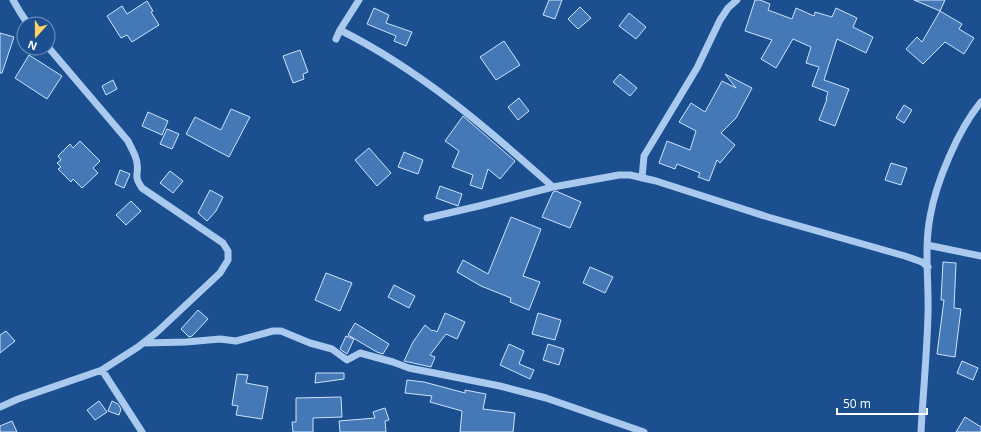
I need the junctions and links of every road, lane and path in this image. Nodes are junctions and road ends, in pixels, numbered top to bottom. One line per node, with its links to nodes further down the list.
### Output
1 (13, 0): 4 (street)
2 (359, 0): 5 (street)
3 (737, 0): 9 (street)
4 (23, 16)
5 (340, 30): 6 (street); 10 (street)
6 (336, 40)
7 (56, 56): 15 (street)
8 (981, 102): 12 (street)
9 (642, 178): 10 (street); 14 (street)
10 (553, 187): 11 (street)
11 (427, 218)
12 (927, 245): 13 (street); 14 (street)
13 (981, 256)
14 (928, 267): 20 (street)
15 (144, 343): 16 (street); 19 (street)
16 (102, 370): 17 (street); 18 (street)
17 (0, 407)
18 (142, 432)
19 (644, 432)
20 (921, 432)

